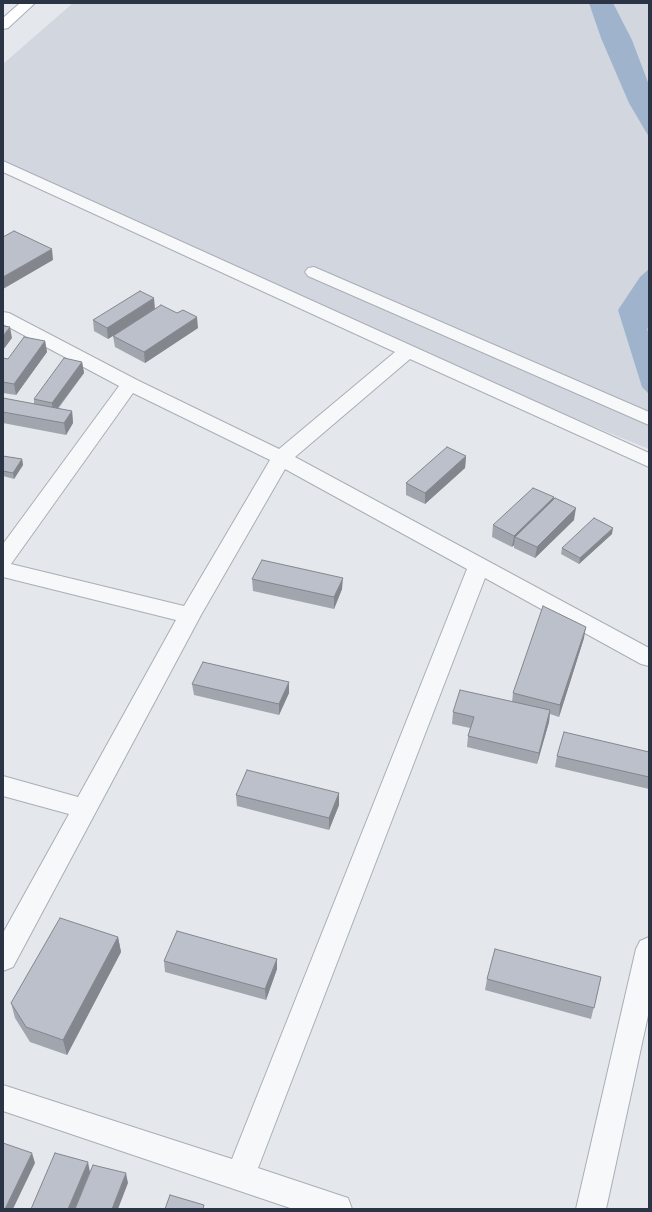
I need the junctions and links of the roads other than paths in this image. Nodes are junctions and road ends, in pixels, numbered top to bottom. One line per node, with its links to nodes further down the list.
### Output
1 (28, 3): 2 (main road)
2 (3, 25)
3 (3, 166): 6 (street)
4 (314, 272): 8 (street)
5 (3, 317): 7 (street)
6 (408, 351): 9 (street); 10 (street)
7 (130, 384): 9 (street); 11 (street)
8 (649, 419)
9 (281, 458): 12 (street); 14 (street)
10 (649, 461)
11 (3, 560)
12 (479, 566): 15 (street); 21 (street)
13 (3, 570): 14 (street)
14 (190, 615): 17 (street)
15 (649, 658)
16 (3, 786): 17 (street)
17 (85, 809): 19 (street)
18 (649, 949): 23 (street)
19 (3, 959)
20 (3, 1098): 21 (street)
21 (240, 1176): 22 (street)
22 (337, 1209)
23 (591, 1209)

